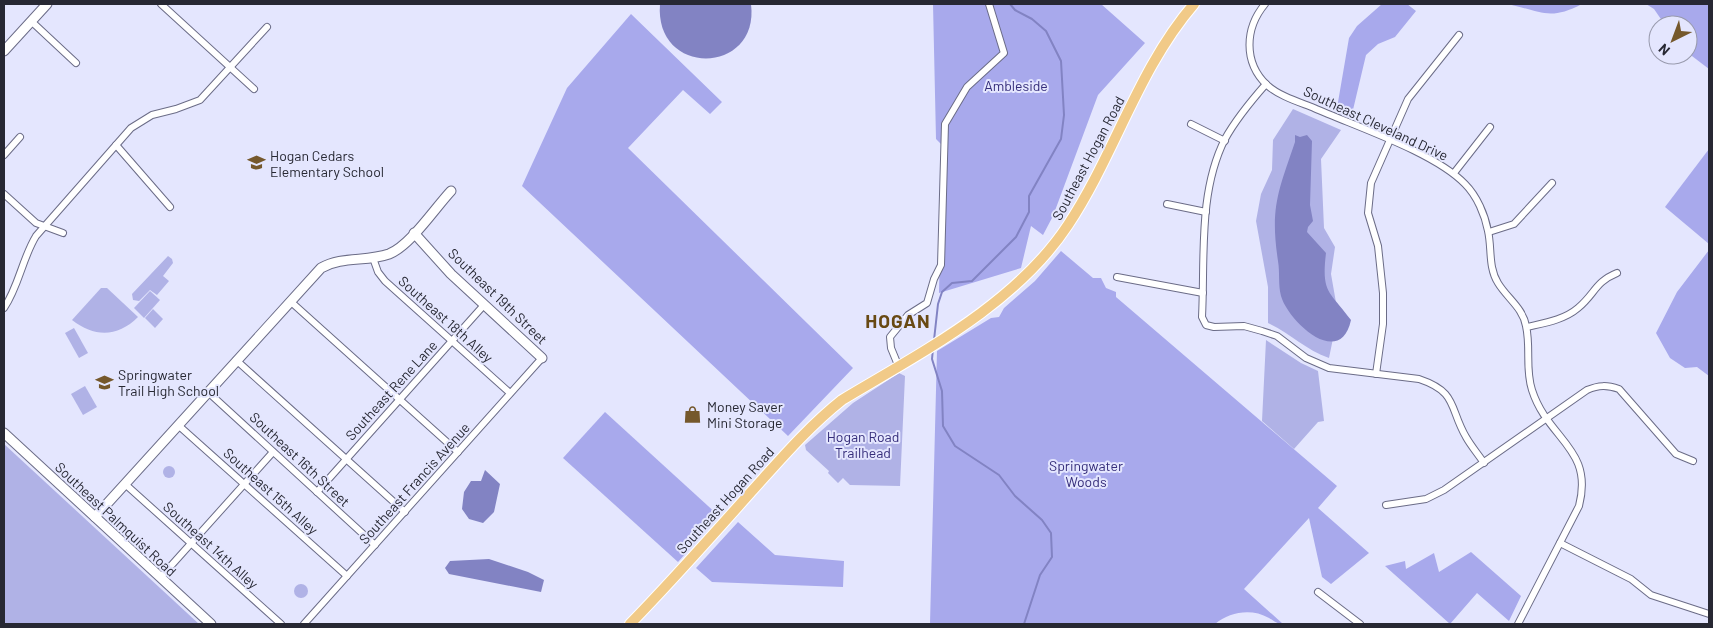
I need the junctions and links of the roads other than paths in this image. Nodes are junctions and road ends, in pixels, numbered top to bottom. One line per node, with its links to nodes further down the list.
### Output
1 (47, 4): 6 (street)
2 (161, 4): 11 (street)
3 (989, 4): 43 (street)
4 (1194, 4): 43 (main road, Southeast Hogan Road)
5 (1266, 4): 12 (street)
6 (31, 21): 9 (street); 10 (street)
7 (267, 27): 11 (street)
8 (1460, 35): 18 (street)
9 (4, 52)
10 (76, 63)
11 (230, 67): 13 (street); 19 (street)
12 (1266, 84): 17 (street); 18 (street, Southeast Cleveland Drive)
13 (254, 89)
14 (1191, 124): 17 (street)
15 (1490, 128): 21 (street)
16 (20, 137): 20 (street)
17 (1225, 141): 27 (street)
18 (1390, 141): 21 (street, Southeast Cleveland Drive); 44 (street)
19 (116, 145): 26 (street); 28 (street)
20 (4, 155)
21 (1454, 173): 29 (street, Southeast Cleveland Drive)
22 (1552, 183): 29 (street)
23 (451, 191): 31 (street)
24 (4, 194): 28 (street)
25 (1167, 204): 27 (street)
26 (170, 207)
27 (1206, 212): 35 (street)
28 (44, 226): 30 (street); 38 (street)
29 (1489, 232): 39 (street, Southeast Cleveland Drive)
30 (63, 233)
31 (414, 233): 32 (street); 37 (street, Southeast 19th Street)
32 (373, 258): 36 (street); 40 (street, Southeast 18th Alley)
33 (1617, 272): 39 (street)
34 (1117, 277): 35 (street)
35 (1203, 293): 44 (street)
36 (290, 301): 42 (street); 47 (street)
37 (484, 306): 40 (street, Southeast Rene Lane); 41 (street, Southeast 19th Street)
38 (4, 308)
39 (1527, 327): 48 (street, Southeast Cleveland Drive)
40 (452, 341): 46 (street, Southeast 18th Alley); 47 (street, Southeast Rene Lane)
41 (542, 358): 46 (street, Southeast Francis Avenue)
42 (236, 360): 45 (street); 53 (street)
43 (898, 365): 72 (main road, Southeast Hogan Road)
44 (1376, 374): 55 (street)
45 (208, 392): 49 (street); 51 (street, Southeast 16th Street)
46 (510, 393): 52 (street, Southeast Francis Avenue)
47 (399, 400): 52 (street); 53 (street, Southeast Rene Lane)
48 (1546, 420): 54 (street); 55 (street); 62 (street, Southeast Cleveland Drive)
49 (178, 425): 56 (street); 57 (street, Southeast 15th Alley)
50 (4, 434): 61 (street, Southeast Palmquist Road)
51 (273, 452): 57 (street); 58 (street, Southeast 16th Street)
52 (458, 452): 60 (street, Southeast Francis Avenue)
53 (346, 459): 58 (street, Southeast Rene Lane); 60 (street)
54 (1693, 461)
55 (1484, 463): 59 (street)
56 (125, 484): 61 (street); 63 (street, Southeast 14th Alley)
57 (244, 484): 63 (street); 65 (street, Southeast 15th Alley)
58 (317, 492): 64 (street, Southeast 16th Street)
59 (1386, 505)
60 (405, 512): 64 (street, Southeast Francis Avenue)
61 (94, 517): 66 (street, Southeast Palmquist Road)
62 (1560, 542): 68 (street); 74 (street)
63 (191, 544): 66 (street); 70 (street, Southeast 14th Alley)
64 (375, 545): 65 (street, Southeast Francis Avenue)
65 (347, 576): 71 (street, Southeast Francis Avenue)
66 (160, 578): 69 (street, Southeast Palmquist Road)
67 (1318, 592): 73 (street)
68 (1709, 614)
69 (211, 624)
70 (281, 624)
71 (304, 624)
72 (630, 624)
73 (1360, 624)
74 (1518, 624)

